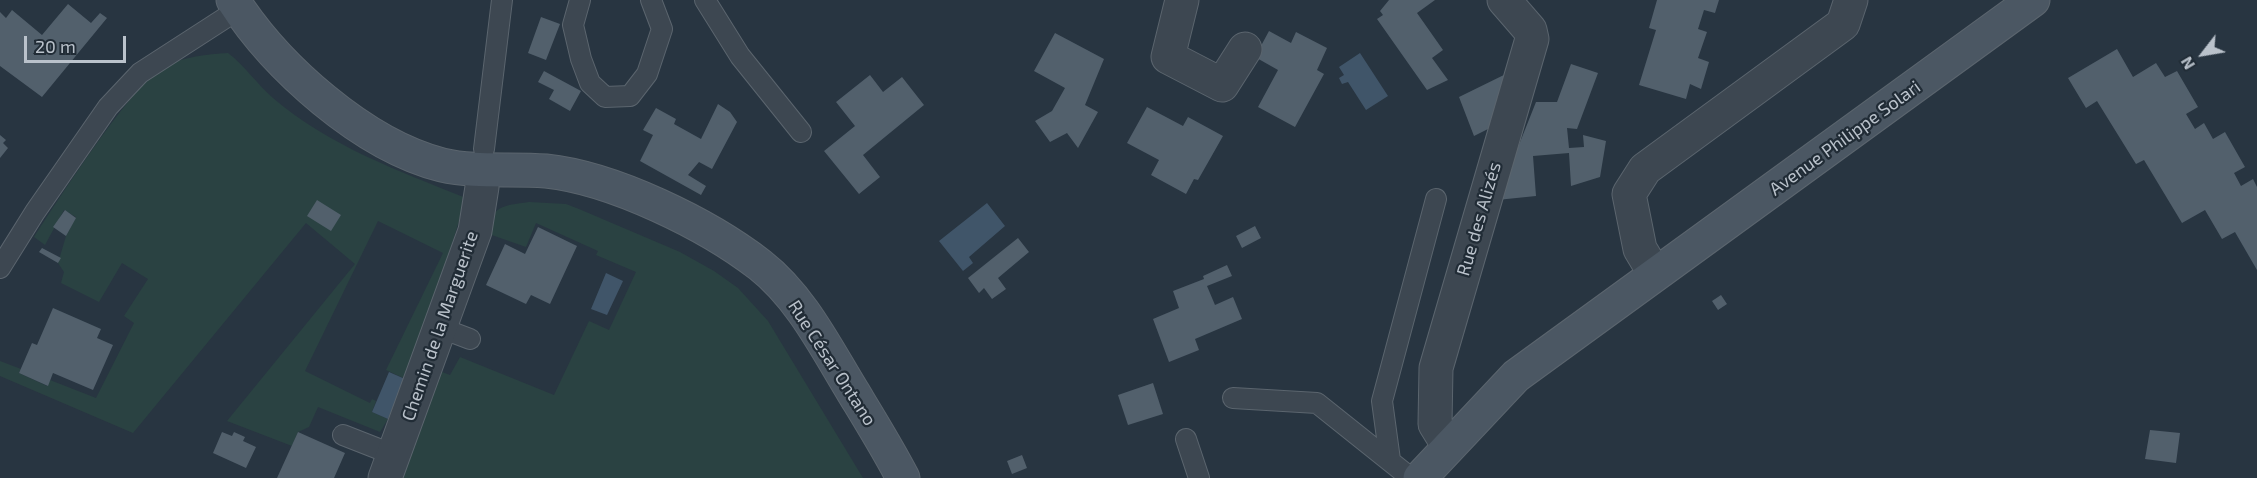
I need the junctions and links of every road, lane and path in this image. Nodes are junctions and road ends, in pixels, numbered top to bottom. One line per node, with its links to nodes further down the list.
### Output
1 (502, 0): 12 (lane, Chemin de la Marguerite)
2 (580, 0): 3 (lane)
3 (651, 0)
4 (705, 0): 11 (lane)
5 (1182, 0): 10 (street)
6 (1504, 0): 19 (street, Rue des Alizés)
7 (1851, 0): 15 (street)
8 (2034, 0): 15 (street, Avenue Philippe Solari)
9 (236, 5): 12 (street, Rue César Ontano); 14 (lane)
10 (1245, 49)
11 (801, 132)
12 (482, 160): 21 (street, Chemin de la Marguerite); 22 (street, Rue César Ontano)
13 (1436, 199): 20 (lane)
14 (0, 268)
15 (1655, 274): 19 (street, Avenue Philippe Solari)
16 (1233, 398): 20 (lane)
17 (343, 435): 21 (lane)
18 (1186, 439): 23 (lane)
19 (1448, 445): 25 (street, Avenue Philippe Solari)
20 (1390, 460): 24 (lane)
21 (389, 467)
22 (903, 478)
23 (1199, 478)
24 (1411, 478)
25 (1420, 478)

